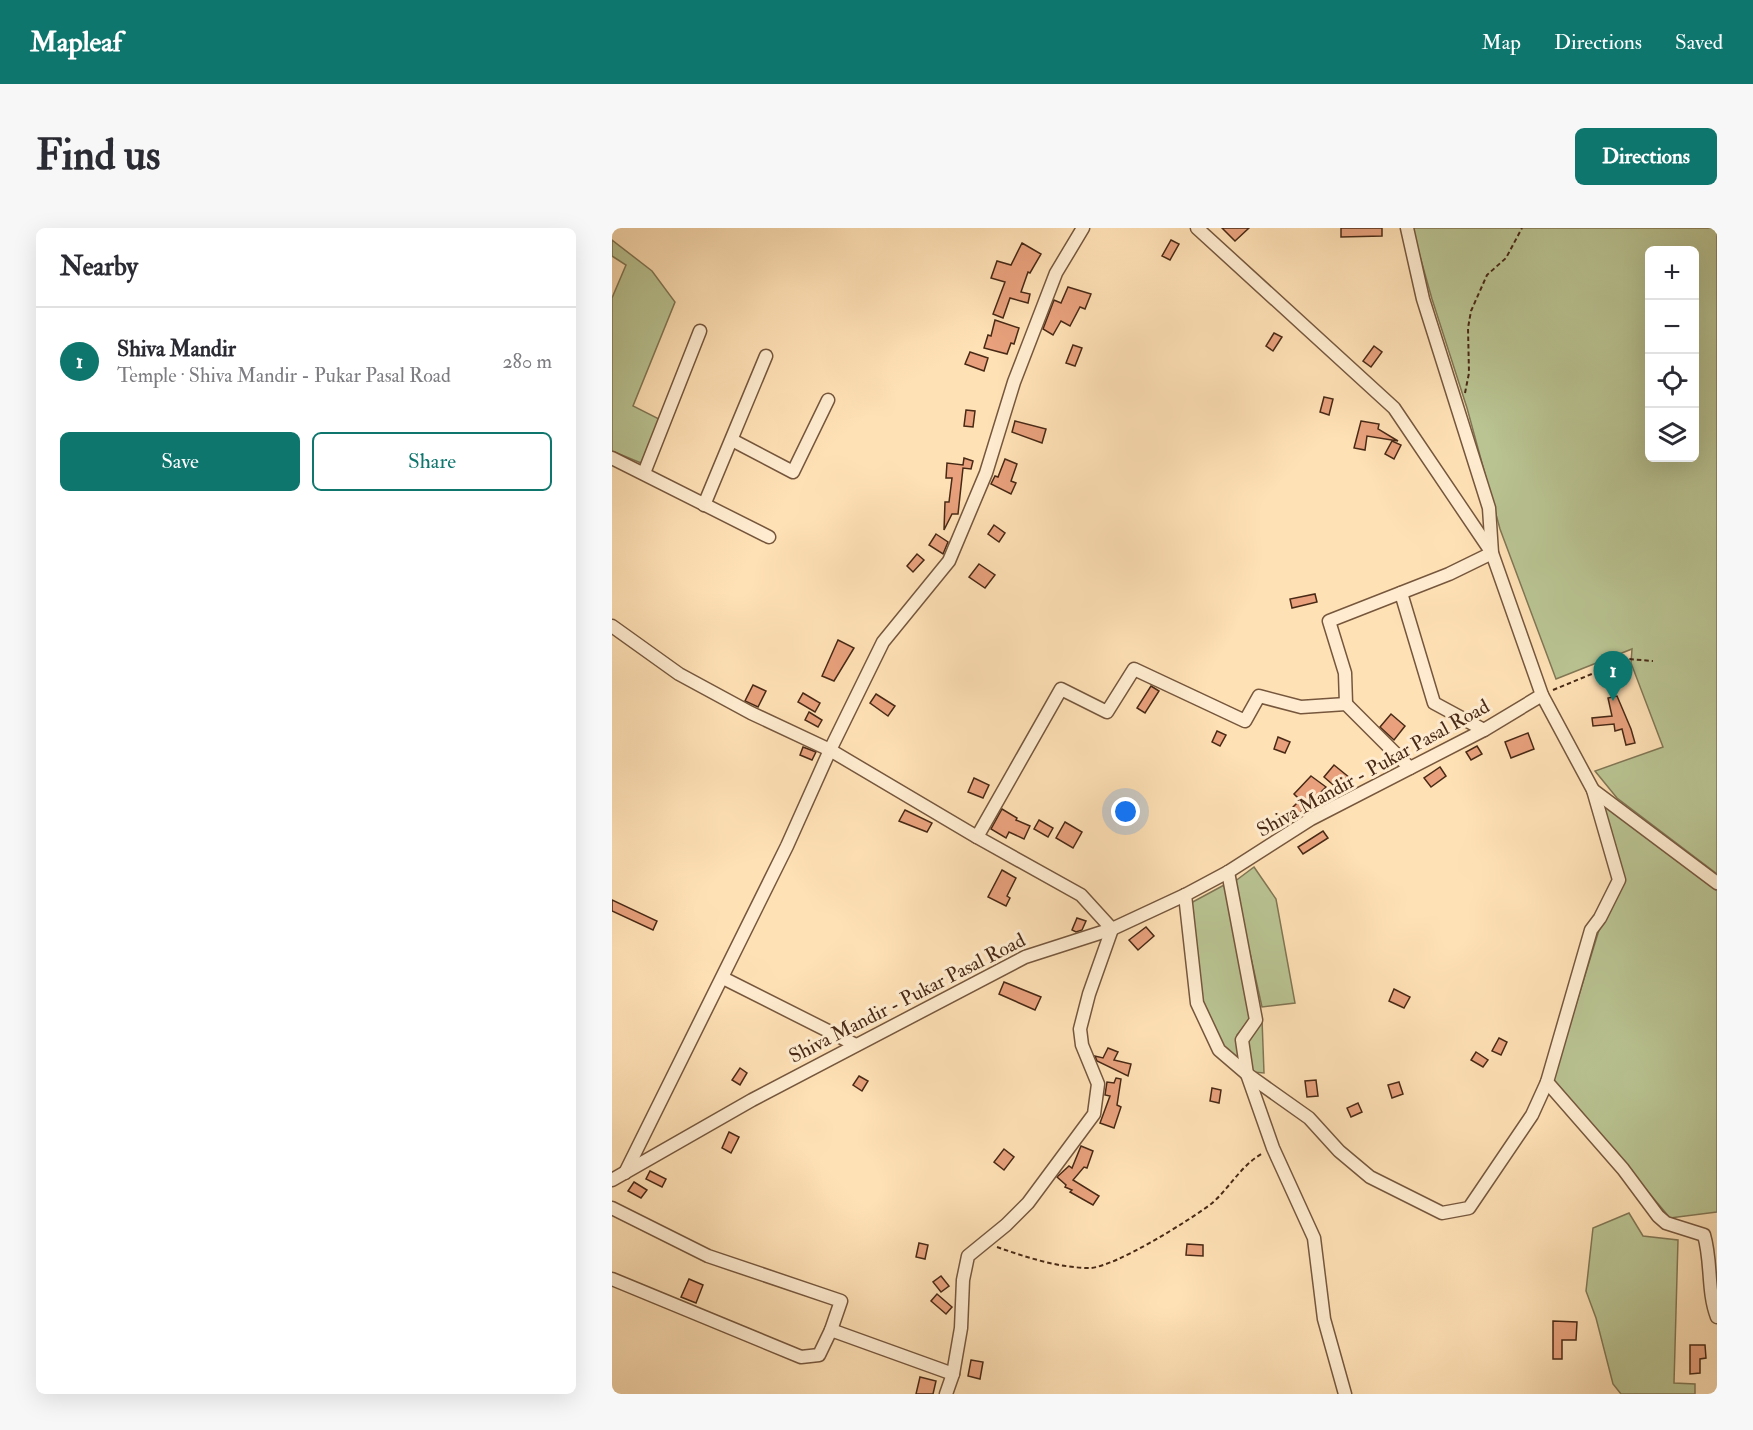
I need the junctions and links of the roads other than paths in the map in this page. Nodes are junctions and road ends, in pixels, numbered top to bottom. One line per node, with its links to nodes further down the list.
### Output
1 (1083, 228): 18 (street)
2 (1197, 228): 12 (street)
3 (1407, 228): 12 (street)
4 (700, 331): 9 (street)
5 (766, 356): 7 (street)
6 (828, 400): 7 (street)
7 (732, 440): 10 (street)
8 (612, 458): 9 (street)
9 (644, 473): 10 (street)
10 (704, 505): 11 (street)
11 (770, 537)
12 (1492, 552): 13 (street); 15 (street)
13 (1401, 593): 16 (street); 17 (street)
14 (612, 626): 18 (street)
15 (1542, 695): 17 (street, Shiva Mandir - Pukar Pasal Road); 20 (street)
16 (1346, 704): 19 (street); 21 (street)
17 (1484, 730): 19 (street, Shiva Mandir - Pukar Pasal Road)
18 (830, 750): 21 (street); 26 (street)
19 (1410, 768): 22 (street, Shiva Mandir - Pukar Pasal Road)
20 (1593, 790): 23 (street); 29 (street)
21 (977, 837): 25 (street)
22 (1228, 873): 24 (street, Shiva Mandir - Pukar Pasal Road); 28 (street)
23 (1717, 883)
24 (1185, 895): 25 (street, Shiva Mandir - Pukar Pasal Road); 28 (street)
25 (1112, 929): 27 (street, Shiva Mandir - Pukar Pasal Road); 36 (street)
26 (723, 978): 27 (street); 30 (street)
27 (856, 1045): 30 (street, Shiva Mandir - Pukar Pasal Road)
28 (1247, 1074): 29 (street); 38 (street)
29 (1547, 1082): 34 (street)
30 (625, 1173): 31 (street, Shiva Mandir - Pukar Pasal Road)
31 (612, 1180)
32 (612, 1208): 35 (street)
33 (612, 1279): 35 (street)
34 (1717, 1317)
35 (831, 1330): 36 (street)
36 (953, 1374): 37 (street)
37 (946, 1394)
38 (1345, 1394)

